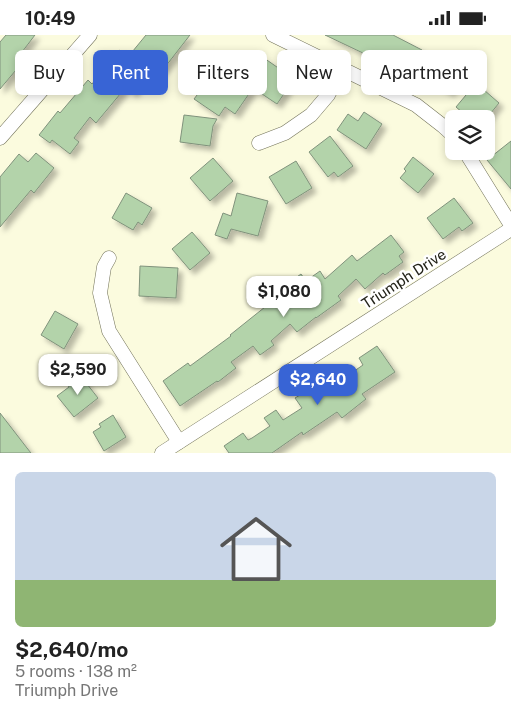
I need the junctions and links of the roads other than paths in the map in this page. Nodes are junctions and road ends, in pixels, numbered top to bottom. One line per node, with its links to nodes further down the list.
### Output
1 (90, 35): 7 (street)
2 (273, 35): 3 (street)
3 (303, 50)
4 (351, 73): 6 (street)
5 (328, 95): 8 (street)
6 (445, 128)
7 (0, 138)
8 (259, 143)
9 (471, 160): 10 (street)
10 (511, 225)
11 (511, 229): 13 (street, Triumph Drive)
12 (109, 258): 13 (street)
13 (179, 442): 14 (street, Triumph Drive)
14 (162, 453)

